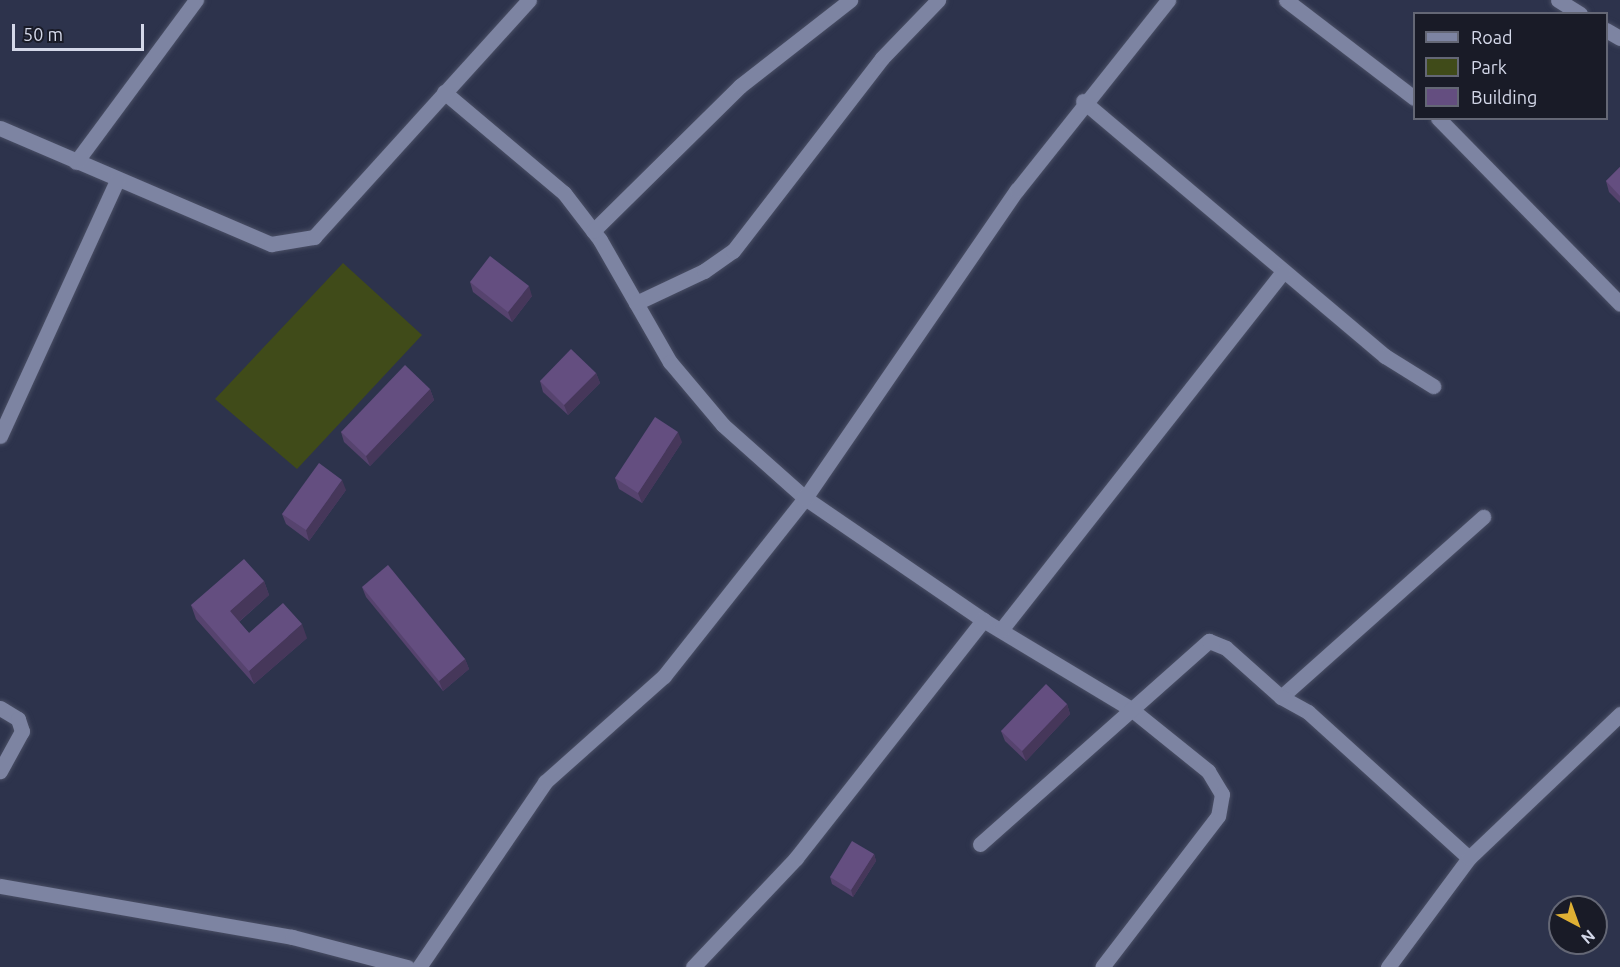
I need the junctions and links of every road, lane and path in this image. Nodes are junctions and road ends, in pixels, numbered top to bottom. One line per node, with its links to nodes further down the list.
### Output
1 (196, 0): 14 (street)
2 (529, 0): 9 (street)
3 (850, 0): 16 (street)
4 (938, 0): 18 (street)
5 (1168, 0): 11 (street)
6 (1286, 0): 10 (street)
7 (1558, 0): 8 (street)
8 (1577, 12)
9 (444, 92): 15 (street); 16 (street)
10 (1413, 97)
11 (1083, 100): 17 (street); 22 (street)
12 (1440, 120): 19 (street)
13 (0, 128): 14 (street)
14 (76, 162): 15 (street)
15 (117, 180): 21 (street)
16 (593, 231): 18 (street)
17 (1283, 272): 20 (street); 25 (street)
18 (636, 303): 22 (street)
19 (1620, 304)
20 (1433, 386)
21 (0, 435)
22 (805, 498): 24 (street); 35 (street)
23 (1484, 517): 26 (street)
24 (983, 620): 25 (street); 36 (street)
25 (1001, 630): 28 (street)
26 (1281, 697): 28 (street); 32 (street)
27 (0, 708): 30 (street)
28 (1131, 709): 31 (street); 37 (street)
29 (1620, 714): 32 (street)
30 (0, 771)
31 (980, 844)
32 (1469, 858): 38 (street)
33 (0, 886): 34 (street)
34 (407, 967)
35 (419, 967)
36 (693, 967)
37 (1102, 967)
38 (1388, 967)

